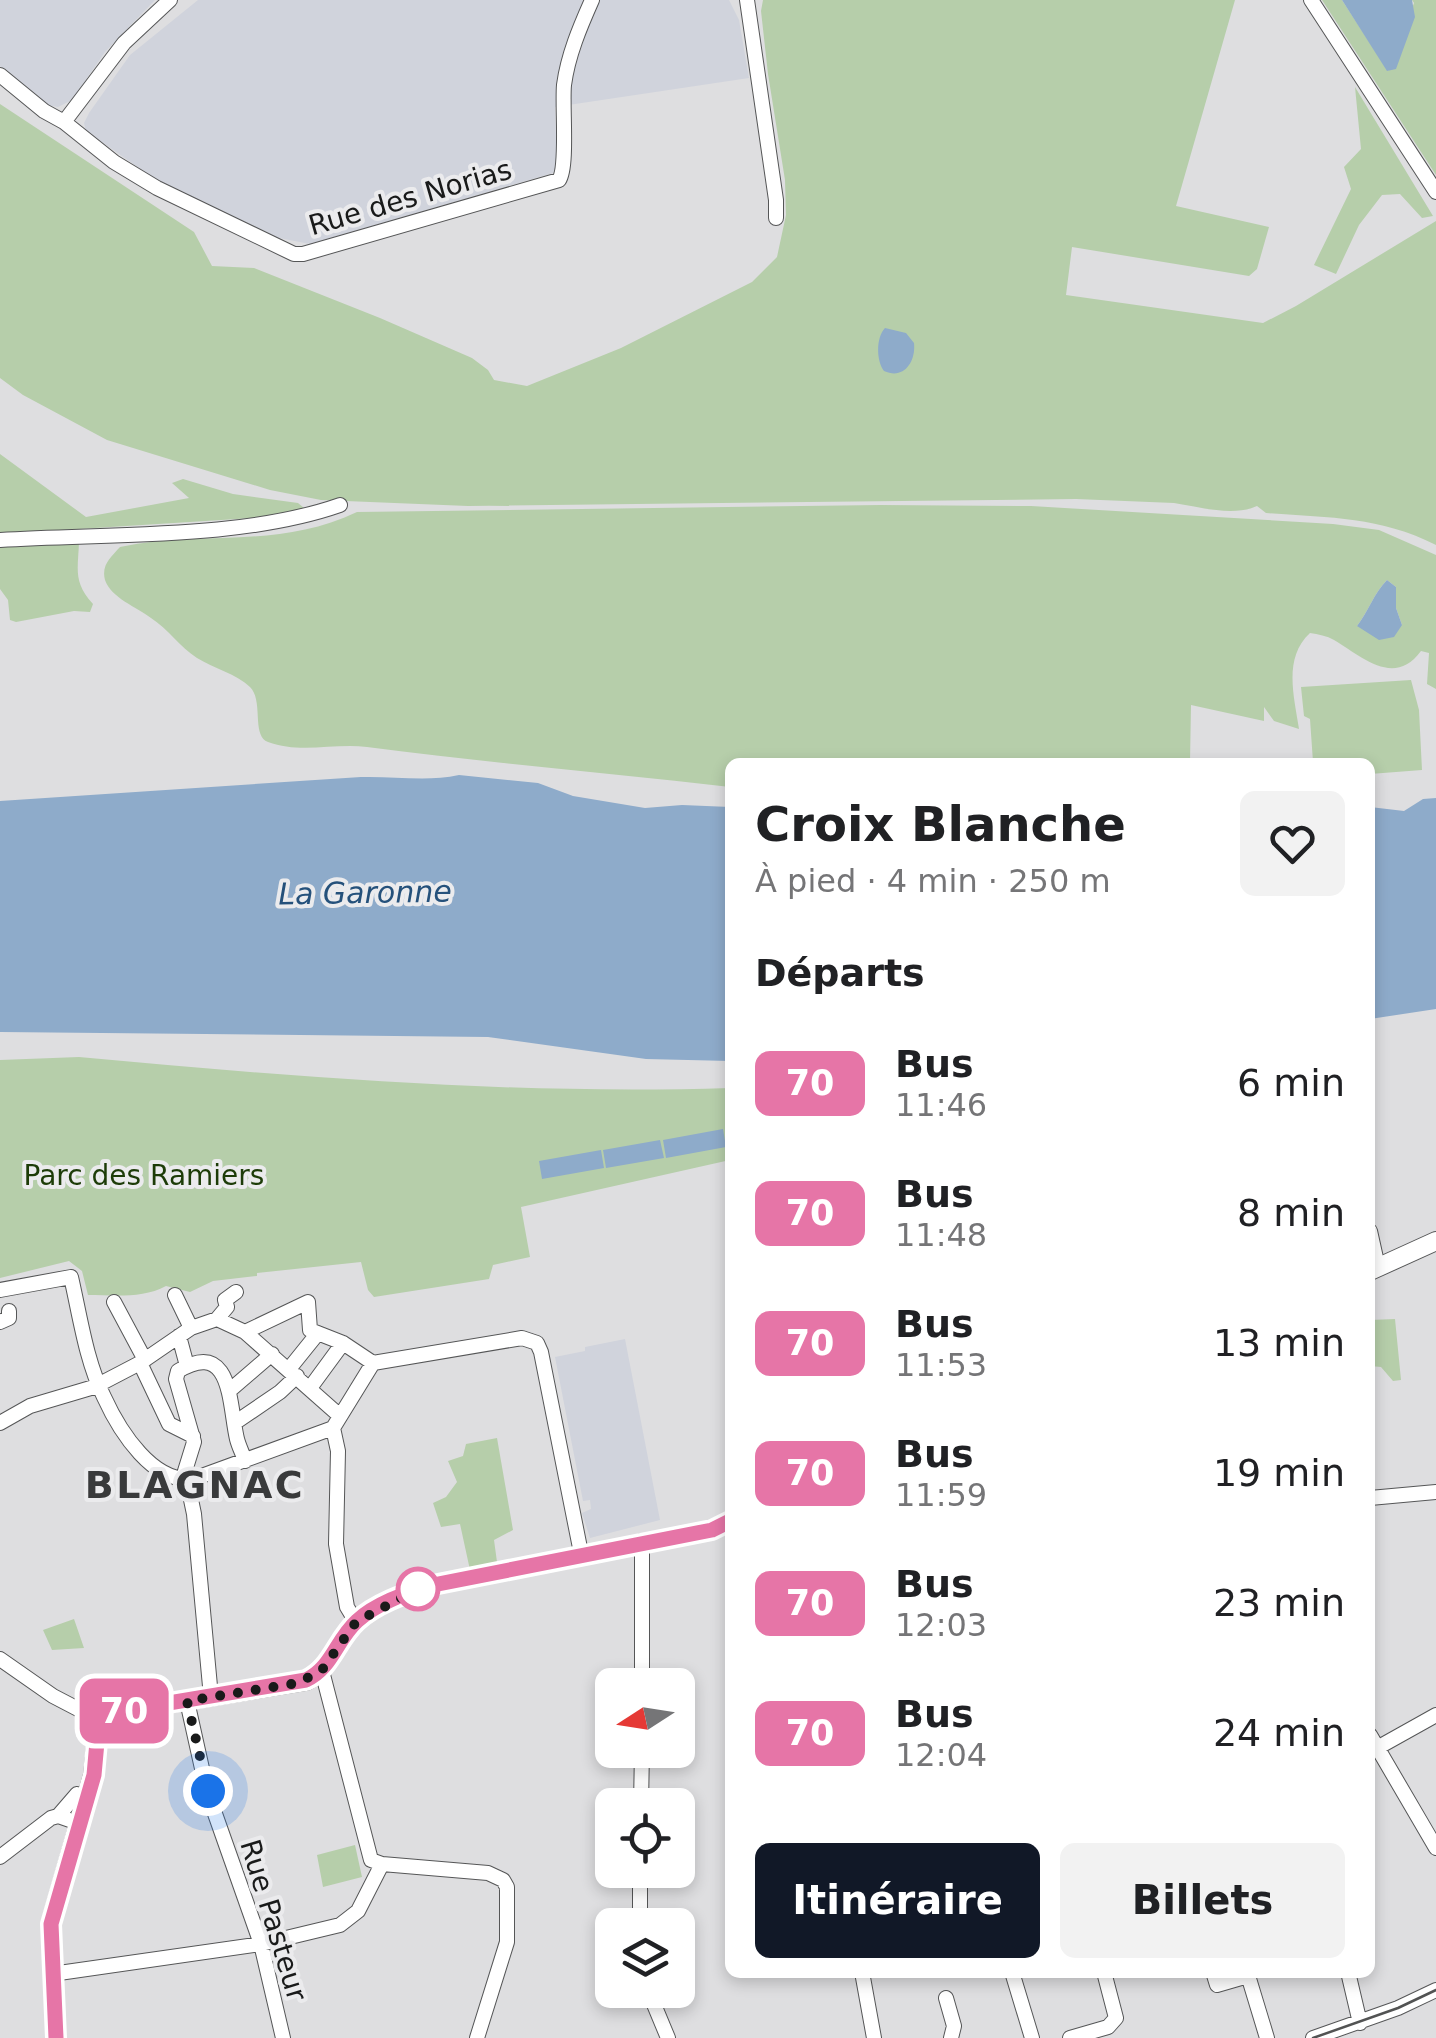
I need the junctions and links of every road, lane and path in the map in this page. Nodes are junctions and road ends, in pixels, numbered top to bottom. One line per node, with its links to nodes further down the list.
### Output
1 (170, 0): 6 (street)
2 (592, 0): 6 (street, Rue des Norias)
3 (747, 0): 8 (street)
4 (1311, 0): 7 (street)
5 (0, 76): 6 (street)
6 (64, 122)
7 (1436, 192)
8 (776, 218)
9 (340, 505): 10 (street)
10 (0, 540)
11 (1436, 1241): 12 (main road)
12 (1375, 1269)
13 (0, 1290): 27 (street)
14 (236, 1292): 17 (street)
15 (175, 1295): 18 (street)
16 (114, 1302): 23 (street)
17 (218, 1320): 18 (street); 19 (street)
18 (185, 1332): 23 (street); 25 (street)
19 (245, 1332): 20 (street); 22 (street)
20 (318, 1333): 21 (street); 26 (street)
21 (343, 1343): 24 (street); 28 (street)
22 (272, 1354): 26 (street); 29 (street)
23 (143, 1361): 27 (street); 33 (street)
24 (374, 1363): 31 (street); 40 (street)
25 (188, 1366): 29 (street); 33 (street)
26 (293, 1373): 28 (street); 30 (street)
27 (99, 1384): 32 (street); 35 (street)
28 (310, 1388): 31 (street)
29 (229, 1391): 30 (street)
30 (236, 1422): 34 (street)
31 (337, 1422): 34 (street); 41 (street)
32 (0, 1423)
33 (193, 1436): 35 (street)
34 (245, 1462): 35 (street)
35 (188, 1480): 45 (street)
36 (1436, 1492): 37 (street)
37 (1375, 1498)
38 (725, 1529): 39 (main road)
39 (642, 1541): 40 (main road); 43 (street)
40 (581, 1554): 41 (main road)
41 (356, 1622): 44 (main road)
42 (0, 1659): 48 (street)
43 (642, 1668)
44 (322, 1670): 45 (main road); 56 (street)
45 (210, 1694): 46 (main road)
46 (187, 1701): 48 (main road); 57 (street, Rue Pasteur)
47 (1436, 1716): 49 (street)
48 (99, 1720): 53 (main road)
49 (1375, 1741)
50 (1375, 1743): 54 (street)
51 (77, 1794): 52 (street)
52 (58, 1816): 53 (street); 55 (street)
53 (81, 1824): 58 (main road)
54 (1436, 1848)
55 (0, 1858)
56 (382, 1864): 57 (street); 73 (street)
57 (261, 1944): 58 (street); 72 (street, Rue Pasteur)
58 (52, 1974): 71 (main road)
59 (863, 1978): 75 (street)
60 (1014, 1978): 77 (street)
61 (1106, 1978): 78 (street)
62 (1215, 1978): 63 (street)
63 (1237, 1978)
64 (1249, 1978): 79 (street)
65 (1349, 1978): 69 (street)
66 (1436, 1992): 69 (street); 70 (street)
67 (946, 1998): 76 (street)
68 (656, 2008): 74 (street)
69 (1360, 2023): 70 (street)
70 (1331, 2036): 80 (street)
71 (56, 2038)
72 (282, 2038)
73 (477, 2038)
74 (668, 2038)
75 (874, 2038)
76 (951, 2038)
77 (1032, 2038)
78 (1070, 2038)
79 (1267, 2038)
80 (1313, 2038)

